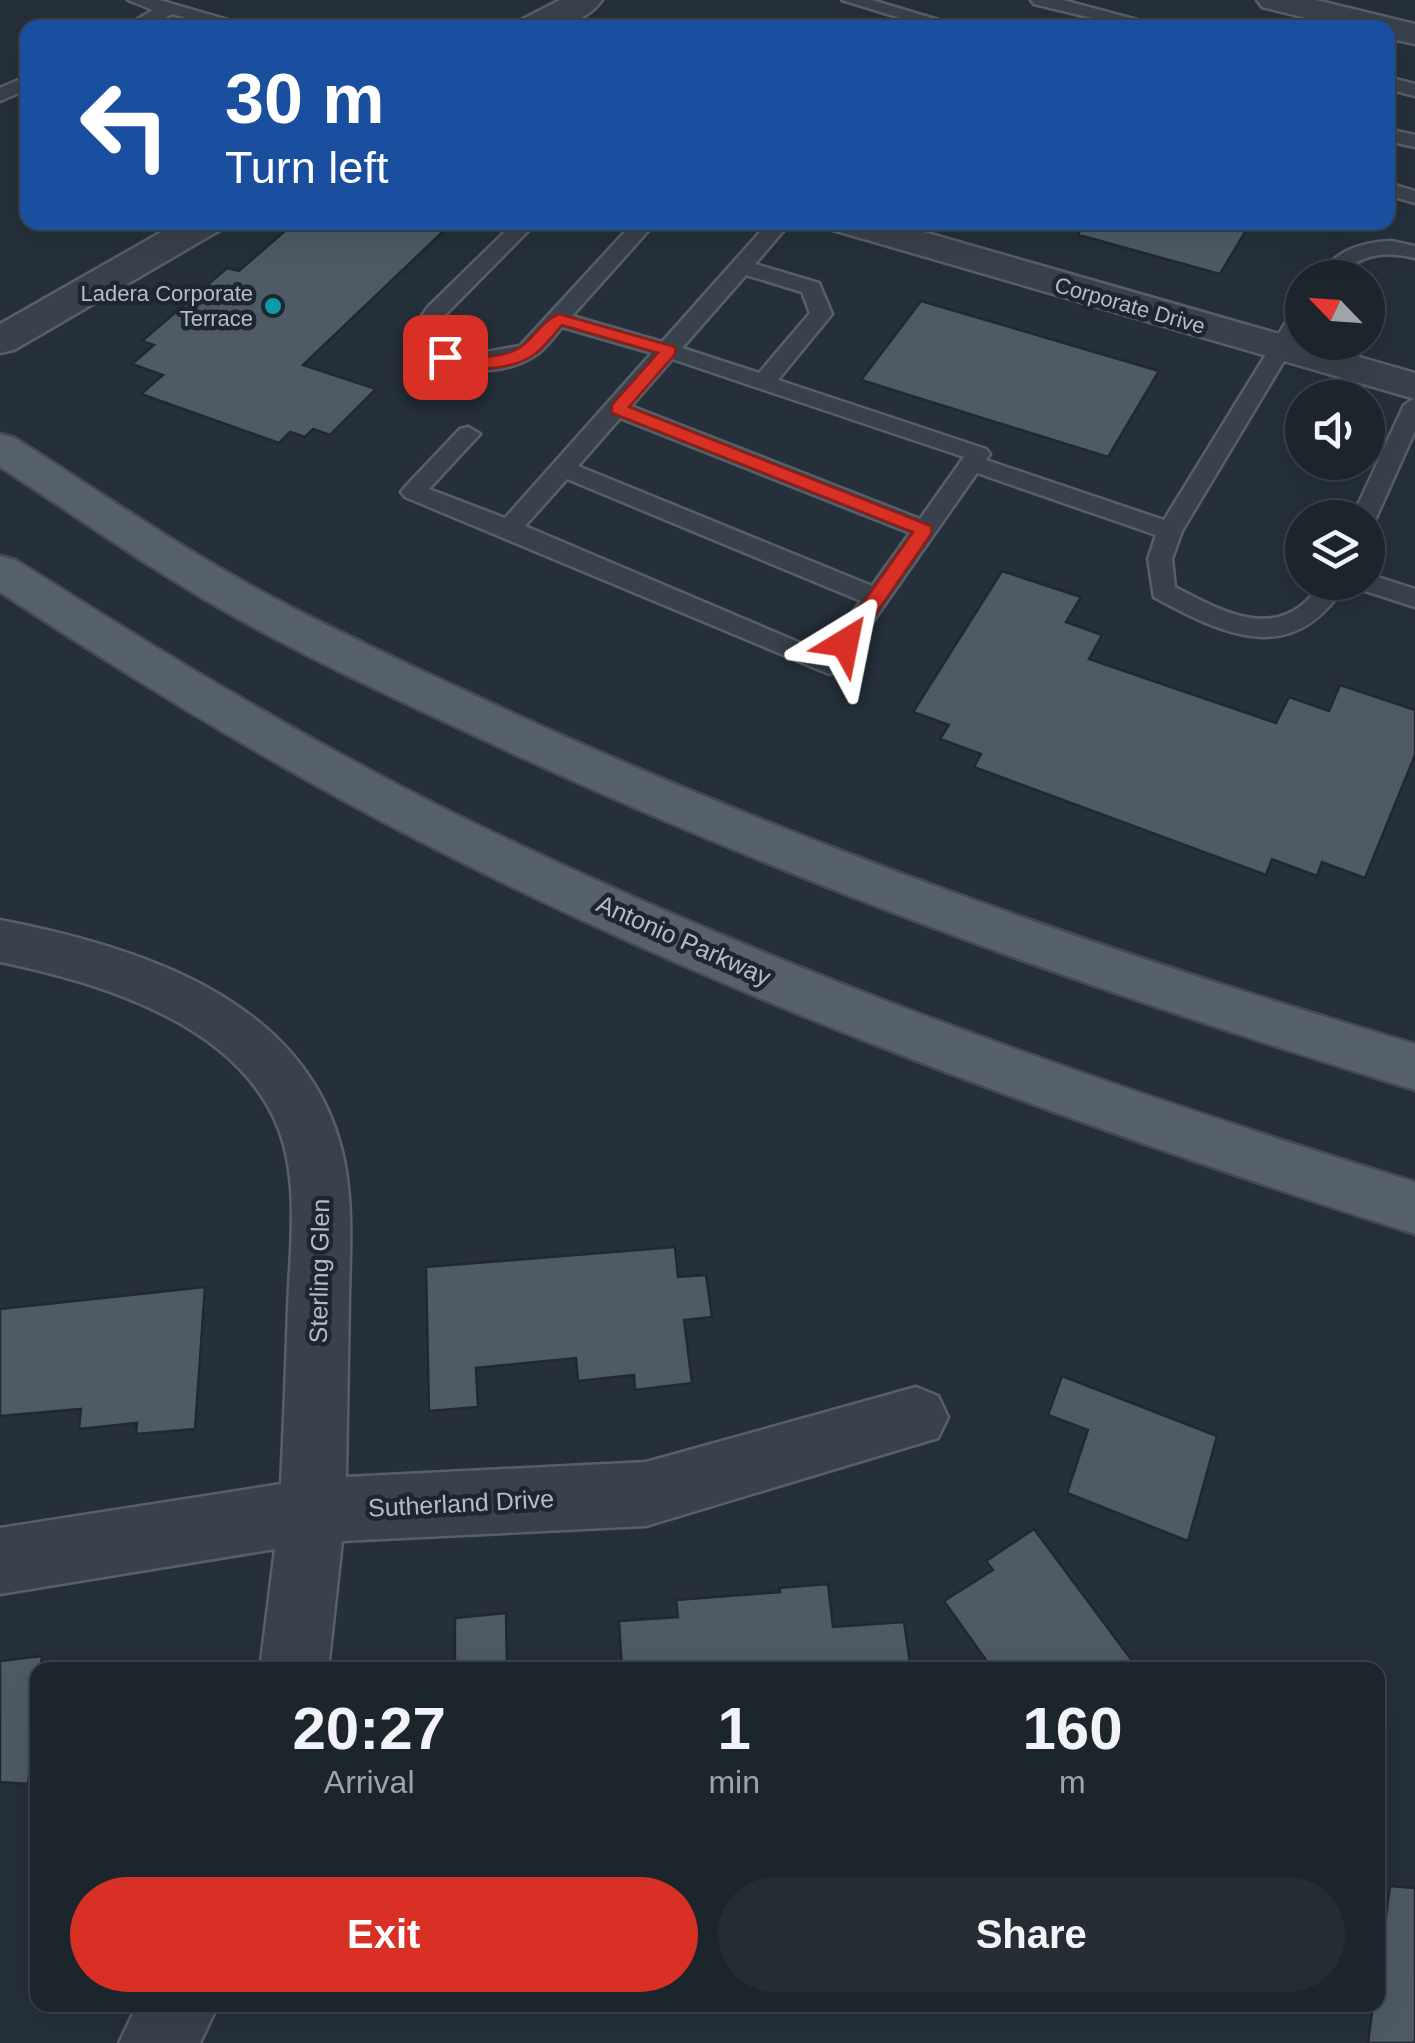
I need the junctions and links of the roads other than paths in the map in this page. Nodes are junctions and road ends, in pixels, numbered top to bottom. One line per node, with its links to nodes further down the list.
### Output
1 (137, 0): 6 (lane)
2 (586, 0): 9 (street)
3 (851, 0): 10 (lane)
4 (1040, 0): 11 (lane)
5 (1274, 0): 12 (street)
6 (170, 8): 7 (lane); 8 (lane)
7 (147, 20)
8 (217, 20)
9 (547, 20)
10 (930, 20)
11 (1143, 20)
12 (1357, 20)
13 (122, 230): 20 (street)
14 (193, 230): 25 (street)
15 (520, 230): 23 (lane)
16 (639, 230): 23 (lane)
17 (774, 230): 22 (lane)
18 (874, 230): 26 (street, Corporate Drive)
19 (1414, 249): 21 (lane)
20 (68, 260)
21 (1344, 260)
22 (742, 267): 27 (lane); 28 (lane)
23 (559, 319): 27 (lane)
24 (1285, 340): 26 (lane)
25 (0, 341)
26 (1280, 348): 29 (street, Corporate Drive); 39 (lane)
27 (669, 351): 28 (lane); 31 (lane)
28 (764, 382): 34 (lane)
29 (1415, 386)
30 (1415, 405): 36 (lane)
31 (618, 409): 35 (lane); 38 (lane)
32 (468, 434): 37 (lane)
33 (0, 448): 46 (main road)
34 (972, 463): 38 (lane); 39 (lane)
35 (564, 469): 37 (lane); 42 (lane)
36 (1372, 500)
37 (510, 530): 42 (lane)
38 (924, 530): 42 (lane)
39 (1170, 531): 44 (lane)
40 (0, 571): 47 (main road, Antonio Parkway)
41 (1385, 588): 43 (lane)
42 (877, 598)
43 (1415, 598)
44 (1323, 600)
45 (0, 941): 49 (street, Sterling Glen)
46 (1415, 1066)
47 (1415, 1208)
48 (916, 1417): 49 (street, Sutherland Drive)
49 (313, 1512): 50 (street, Sutherland Drive); 51 (street, Sterling Glen)
50 (0, 1562)
51 (295, 1662)
52 (176, 2012): 53 (street)
53 (157, 2043)

